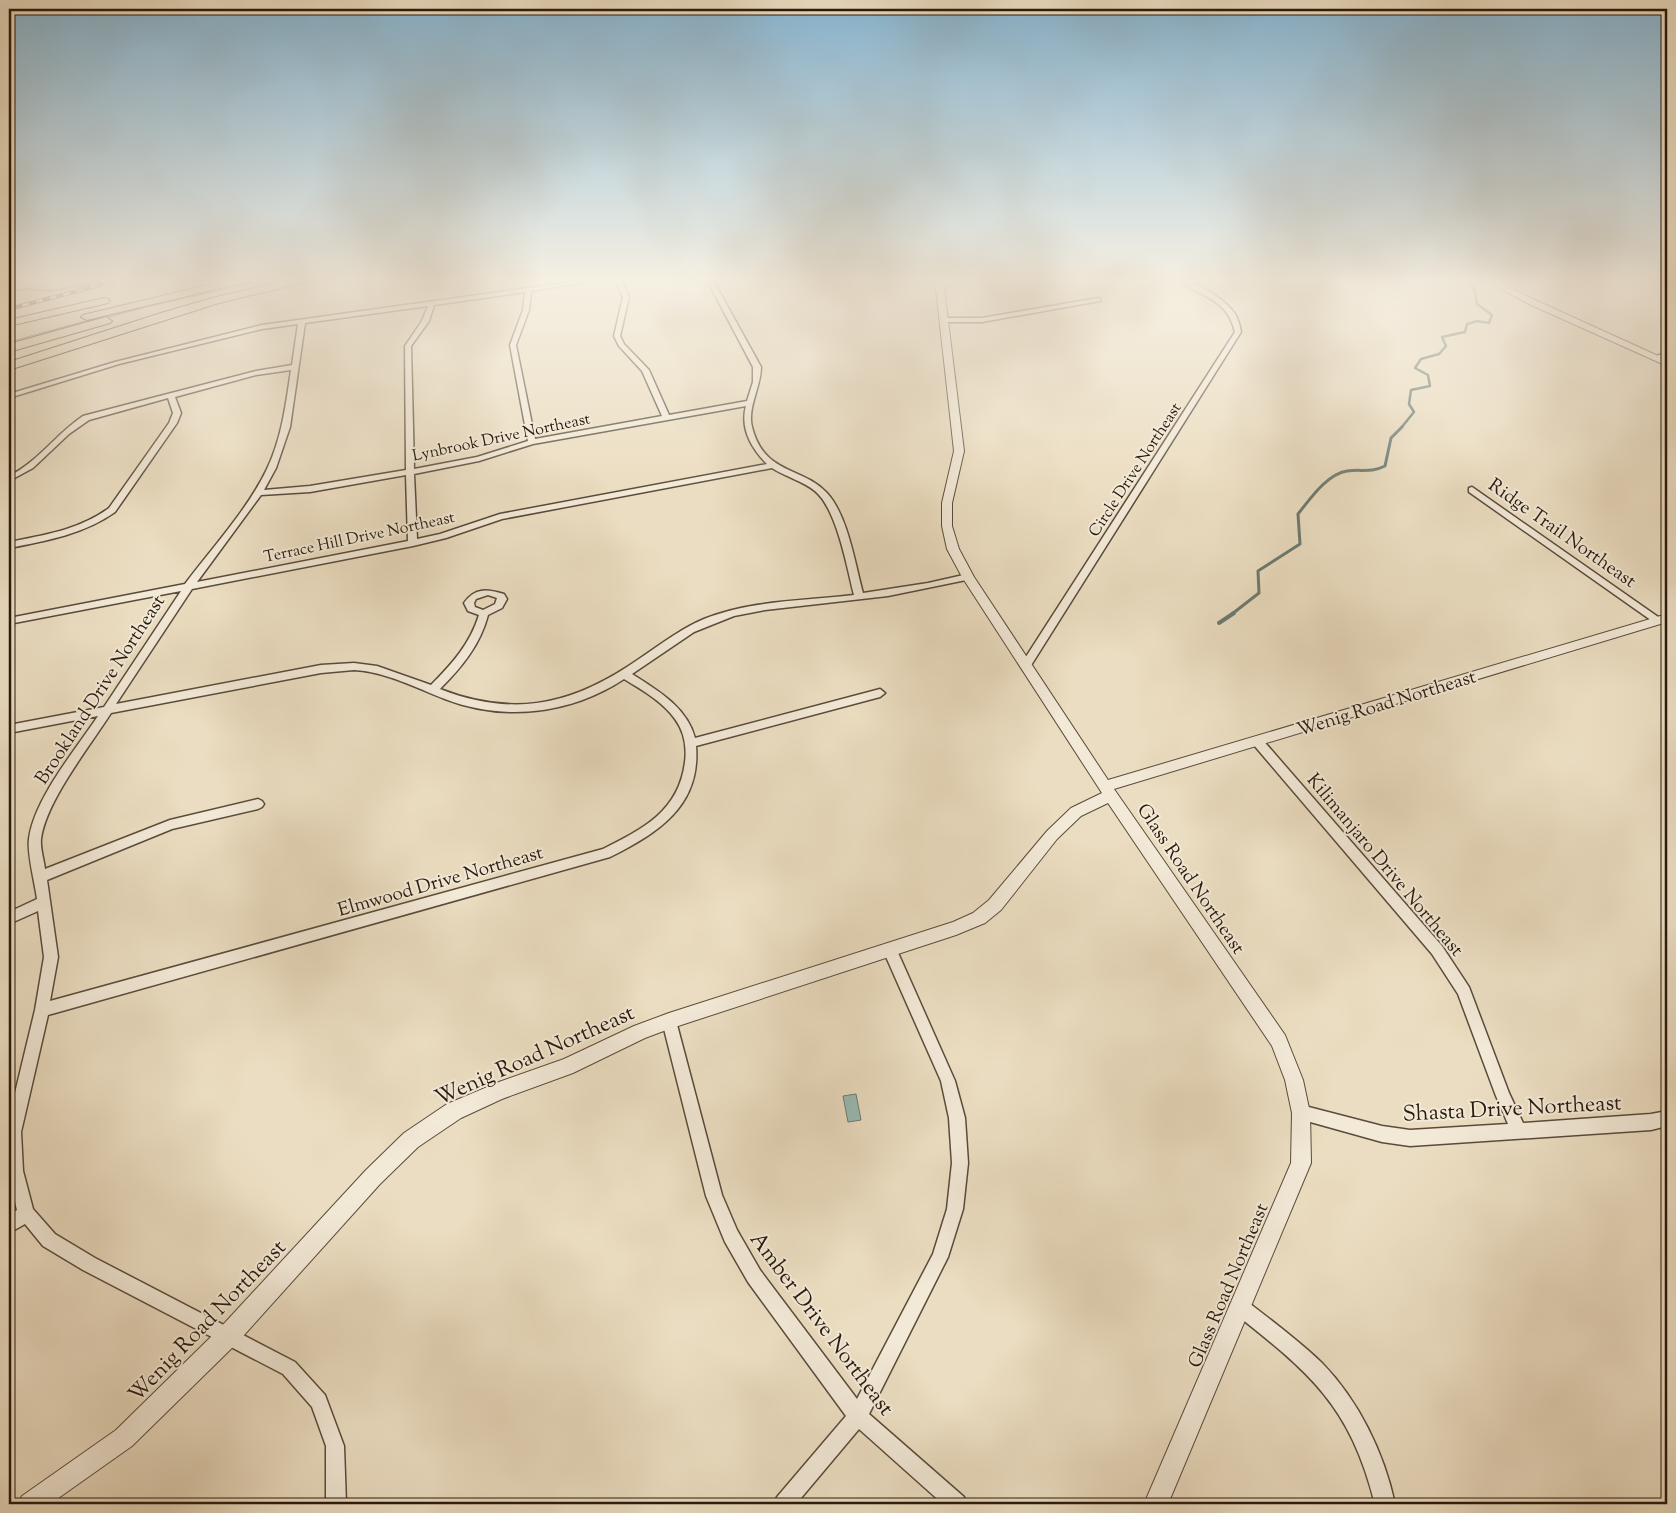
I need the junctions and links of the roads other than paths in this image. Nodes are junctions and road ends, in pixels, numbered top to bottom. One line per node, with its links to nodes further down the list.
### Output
1 (56, 351): 14 (highway)
2 (164, 351): 17 (street)
3 (297, 351): 15 (street, Brookland Drive Northeast)
4 (408, 351): 22 (street)
5 (514, 351): 20 (street)
6 (627, 351): 19 (street)
7 (748, 351): 18 (street)
8 (948, 351): 28 (street, Glass Road Northeast)
9 (1226, 351): 34 (street, Circle Drive Northeast)
10 (1641, 351): 12 (street)
11 (1667, 355): 12 (street)
12 (1655, 357): 13 (street)
13 (1667, 363)
14 (9, 366)
15 (294, 367): 16 (street); 25 (street, Brookland Drive Northeast)
16 (172, 395): 23 (street); 27 (street)
17 (9, 396)
18 (750, 403): 19 (street, Lynbrook Drive Northeast); 21 (street)
19 (667, 418): 20 (street, Lynbrook Drive Northeast)
20 (532, 442): 22 (street, Lynbrook Drive Northeast)
21 (773, 465): 26 (street, Terrace Hill Drive Northeast); 30 (street)
22 (410, 472): 25 (street, Lynbrook Drive Northeast); 26 (street)
23 (9, 479)
24 (1472, 490): 32 (street, Ridge Trail Northeast)
25 (258, 493): 29 (street, Brookland Drive Northeast)
26 (413, 542): 29 (street, Terrace Hill Drive Northeast)
27 (9, 545)
28 (968, 577): 30 (street); 34 (street, Glass Road Northeast)
29 (188, 587): 33 (street, Terrace Hill Drive Northeast); 38 (street, Brookland Drive Northeast)
30 (860, 597): 35 (street)
31 (484, 613): 36 (street)
32 (1663, 619): 40 (street, Wenig Road Northeast)
33 (9, 621)
34 (1026, 665): 42 (street, Glass Road Northeast)
35 (623, 674): 36 (street); 41 (street, Elmwood Drive Northeast)
36 (432, 690): 38 (street)
37 (880, 693): 41 (street)
38 (107, 710): 39 (street); 44 (street, Brookland Drive Northeast)
39 (9, 730)
40 (1257, 741): 42 (street, Wenig Road Northeast); 52 (street, Kilimanjaro Drive Northeast)
41 (691, 743): 48 (street, Elmwood Drive Northeast)
42 (1108, 791): 47 (street, Wenig Road Northeast); 50 (street, Glass Road Northeast)
43 (258, 804): 44 (street)
44 (40, 877): 45 (street, Brookland Drive Northeast)
45 (44, 902): 46 (street); 48 (street, Brookland Drive Northeast)
46 (9, 918)
47 (890, 950): 49 (street, Wenig Road Northeast); 57 (street)
48 (42, 1010): 53 (street, Brookland Drive Northeast)
49 (669, 1021): 56 (street, Wenig Road Northeast); 57 (street, Amber Drive Northeast)
50 (1301, 1114): 52 (street, Shasta Drive Northeast); 55 (street, Glass Road Northeast)
51 (1667, 1119): 52 (street, Shasta Drive Northeast)
52 (1519, 1131)
53 (26, 1214): 54 (street); 56 (street, Brookland Drive Northeast)
54 (9, 1225)
55 (1239, 1306): 62 (street, Glass Road Northeast); 63 (street)
56 (228, 1336): 58 (street, Wenig Road Northeast); 59 (street, Brookland Drive Northeast)
57 (858, 1416): 60 (street); 61 (street, Amber Drive Northeast)
58 (30, 1504)
59 (336, 1504)
60 (784, 1504)
61 (957, 1504)
62 (1156, 1504)
63 (1384, 1504)

